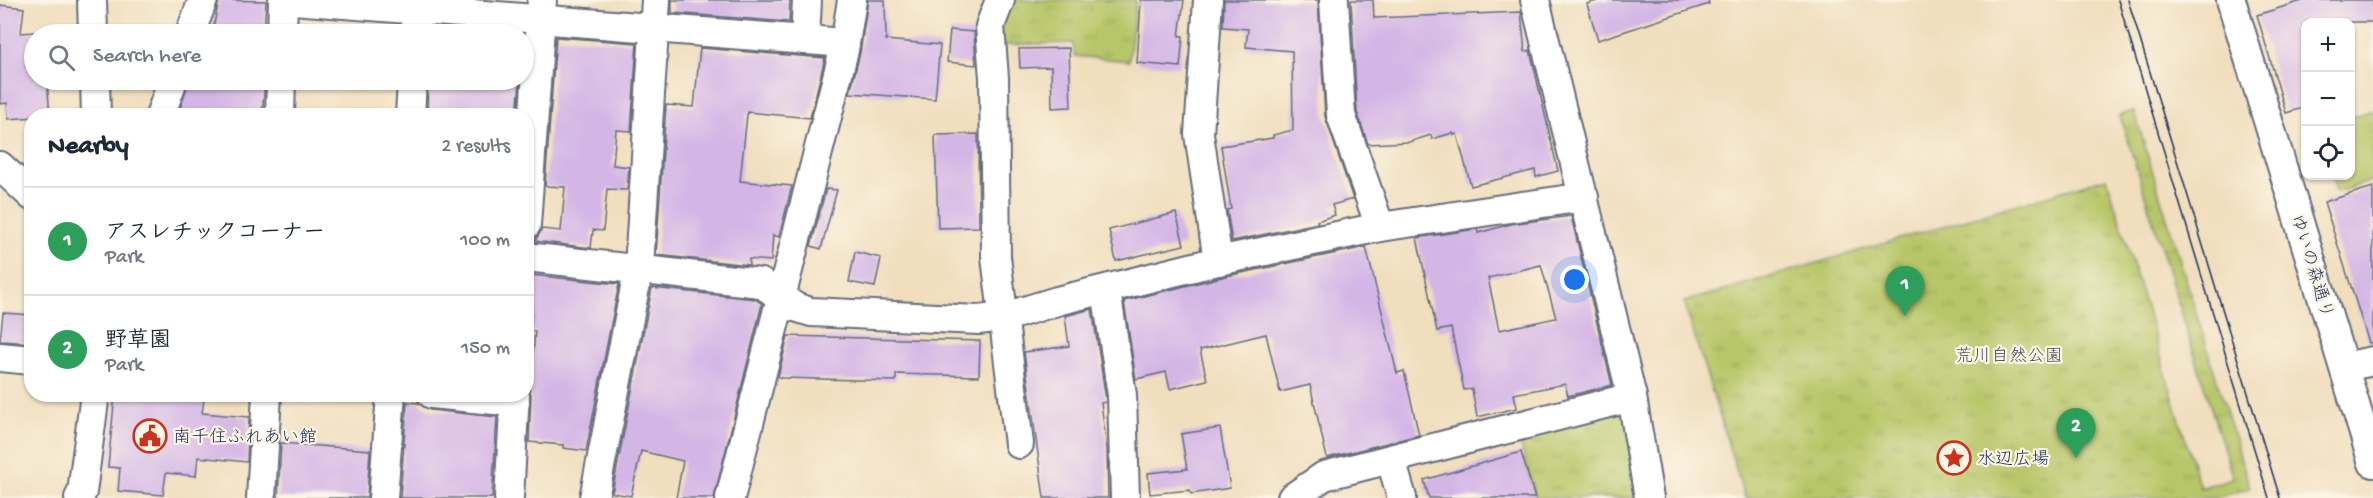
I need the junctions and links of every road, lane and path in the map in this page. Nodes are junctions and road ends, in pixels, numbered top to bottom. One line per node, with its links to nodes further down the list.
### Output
1 (92, 0): 15 (street)
2 (202, 0): 16 (street)
3 (284, 0): 17 (street)
4 (293, 0): 13 (street)
5 (807, 0): 18 (street)
6 (852, 0): 19 (street)
7 (1000, 0): 38 (street)
8 (1208, 0): 34 (street)
9 (1334, 0): 32 (street)
10 (1535, 0): 31 (street)
11 (2239, 2): 42 (street, ゆいの森通り)
12 (541, 9): 13 (street); 14 (street); 28 (street)
13 (416, 14)
14 (655, 14): 18 (street); 35 (street)
15 (93, 24)
16 (194, 24)
17 (283, 24)
18 (805, 40): 19 (street)
19 (845, 43): 37 (street)
20 (95, 90): 24 (street)
21 (169, 90): 25 (street)
22 (281, 90): 26 (street)
23 (411, 90): 27 (street)
24 (96, 108)
25 (163, 108)
26 (280, 108)
27 (410, 108)
28 (534, 110)
29 (0, 166): 30 (street)
30 (24, 188)
31 (1584, 196): 32 (street); 43 (street)
32 (1380, 227): 34 (street)
33 (534, 257): 35 (street)
34 (1218, 261): 36 (street)
35 (639, 267): 37 (street); 55 (street)
36 (1106, 290): 38 (street); 57 (street)
37 (780, 296): 38 (street); 56 (street)
38 (1005, 317): 48 (street)
39 (0, 357): 40 (street)
40 (24, 359)
41 (2373, 361): 42 (street)
42 (2344, 368): 50 (street, ゆいの森通り)
43 (1632, 397): 49 (street); 60 (street)
44 (94, 402): 51 (street)
45 (267, 402): 52 (street)
46 (390, 402): 53 (street)
47 (515, 402): 54 (street)
48 (1019, 444)
49 (1391, 460): 58 (street); 59 (street)
50 (2373, 463)
51 (78, 498)
52 (261, 498)
53 (383, 498)
54 (509, 498)
55 (594, 498)
56 (730, 498)
57 (1125, 498)
58 (1293, 498)
59 (1402, 498)
60 (1649, 498)

